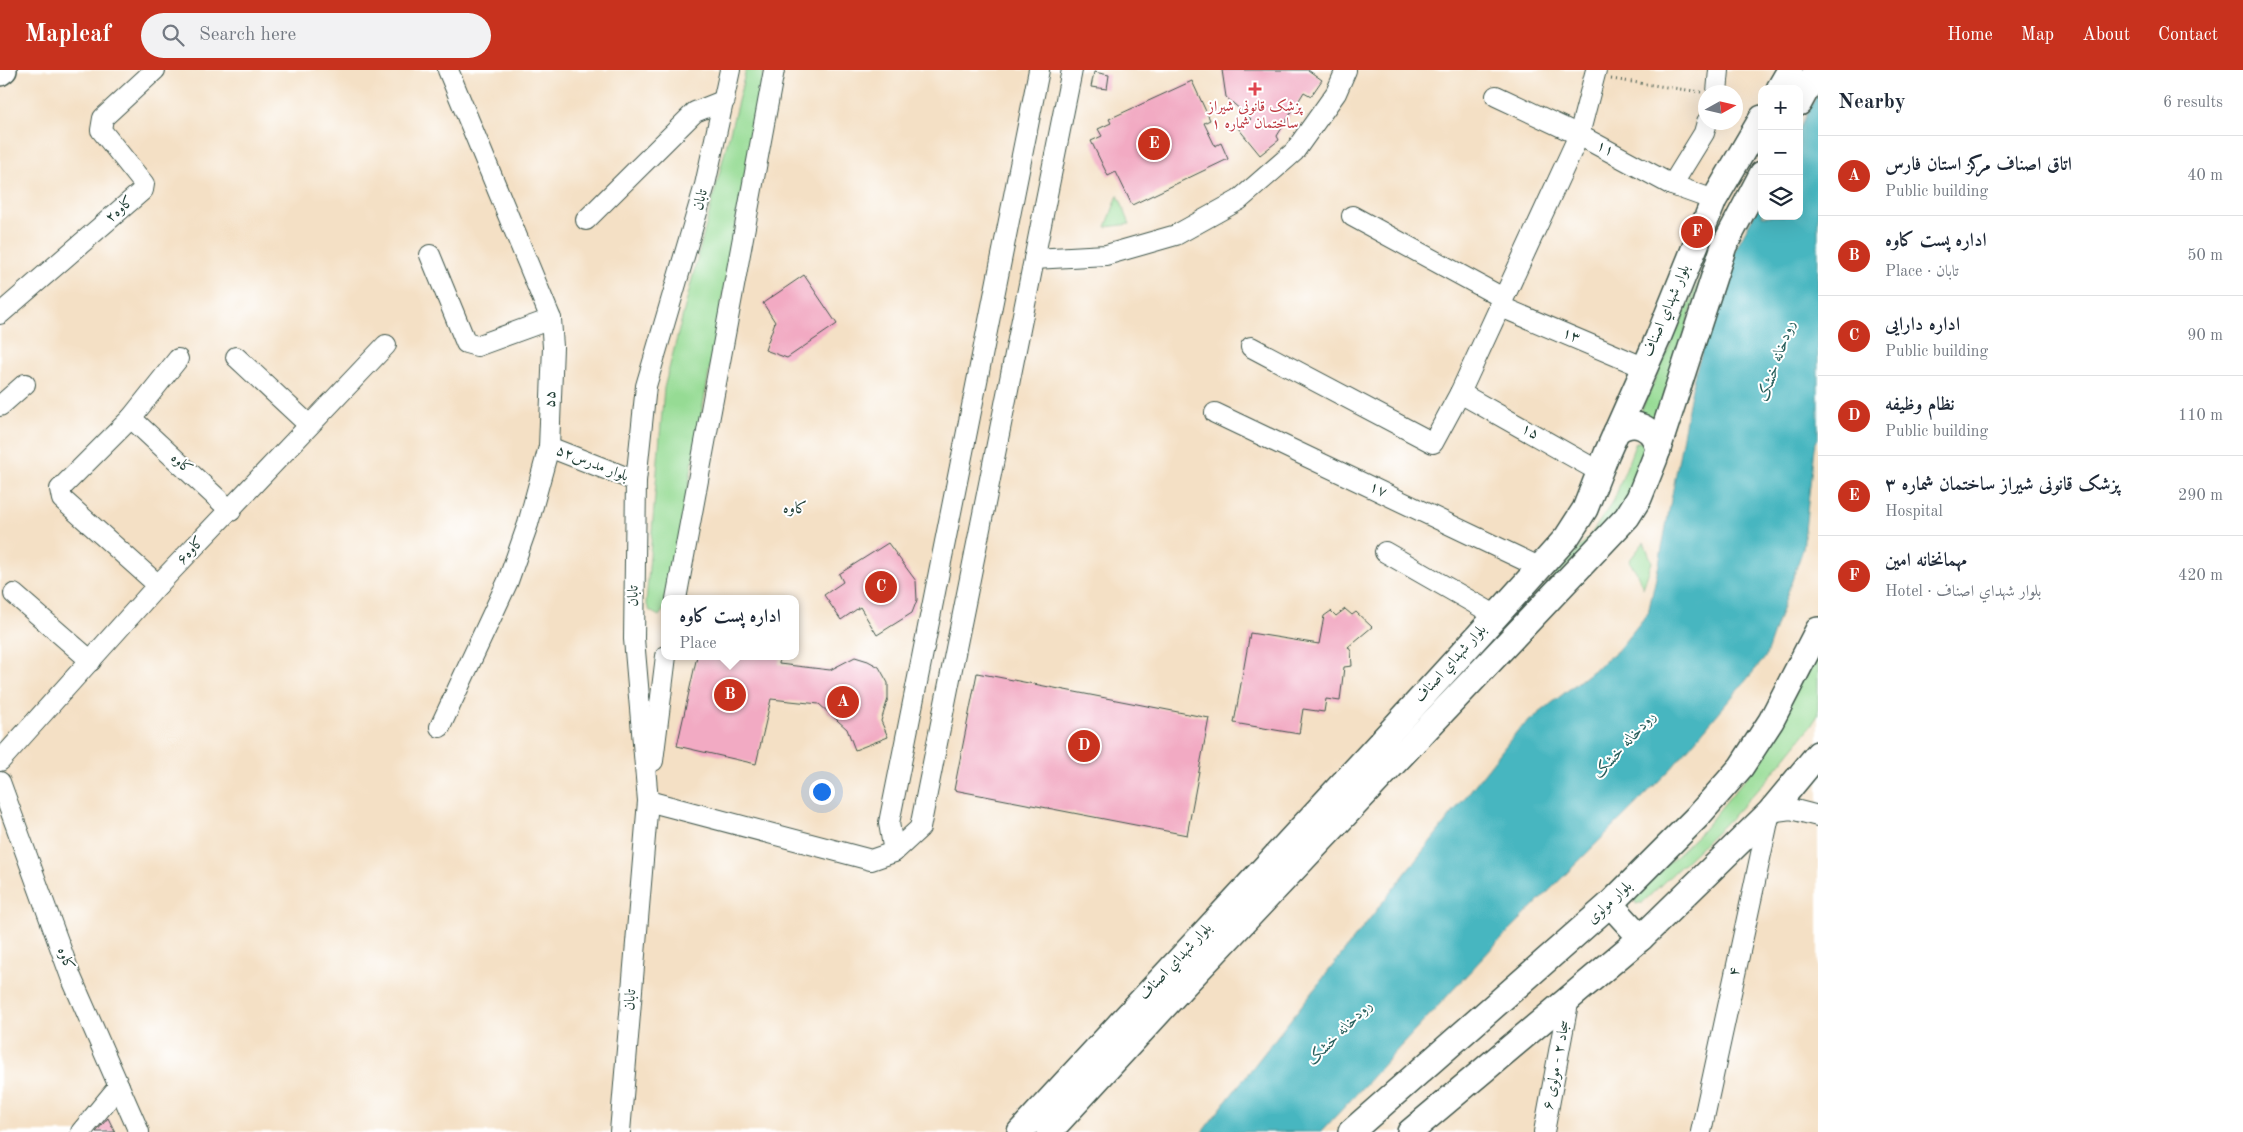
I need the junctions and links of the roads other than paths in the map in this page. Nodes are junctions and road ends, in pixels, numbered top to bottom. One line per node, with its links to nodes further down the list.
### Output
1 (4, 70): 12 (main road)
2 (156, 70): 30 (street, کاوه۲)
3 (448, 70): 31 (street, ۵۵)
4 (730, 70): 18 (street, تابان)
5 (774, 70): 53 (street)
6 (1039, 70): 65 (street)
7 (1072, 70): 28 (street)
8 (1346, 70): 28 (street)
9 (1720, 70): 14 (street)
10 (1790, 70): 15 (main road)
11 (1817, 70): 17 (main road)
12 (0, 73)
13 (1595, 73): 21 (street)
14 (1718, 85)
15 (1781, 85)
16 (1496, 96): 21 (street, ۱۱)
17 (1803, 96)
18 (724, 100): 26 (street); 47 (street, تابان)
19 (1758, 125): 24 (main road, بلوار شهداي اصناف)
20 (1705, 130): 23 (street)
21 (1579, 135): 23 (street, ۱۱); 29 (street)
22 (1761, 175): 45 (main road, بلوار شهداي اصناف)
23 (1672, 185): 24 (street, ۱۱)
24 (1714, 200): 36 (main road, بلوار شهداي اصناف)
25 (1352, 216): 29 (street, ۱۳)
26 (586, 220)
27 (430, 255): 31 (street)
28 (1034, 259): 65 (street)
29 (1501, 302): 36 (street, ۱۳); 38 (street)
30 (0, 314)
31 (551, 319): 44 (street, ۵۵)
32 (386, 345): 42 (street, کاوه۶)
33 (1251, 347): 38 (street)
34 (236, 357): 42 (street)
35 (178, 359): 41 (street)
36 (1643, 367): 43 (main road, بلوار شهداي اصناف)
37 (25, 384): 39 (street)
38 (1460, 394): 46 (street, ۱۵)
39 (0, 406)
40 (1215, 412): 50 (street, ۱۷)
41 (130, 418): 48 (street, کاوه); 51 (street)
42 (310, 425): 48 (street, کاوه۶)
43 (1616, 432): 45 (main road); 46 (main road, بلوار شهداي اصناف)
44 (549, 447): 47 (street, ۵۲بلوار مدرس); 58 (street, ۵۵)
45 (1658, 450): 74 (main road, بلوار شهداي اصناف)
46 (1600, 472): 50 (main road, بلوار شهداي اصناف)
47 (636, 480): 62 (street, تابان)
48 (231, 510): 51 (street, کاوه۶)
49 (1385, 552): 54 (street)
50 (1541, 568): 54 (main road, بلوار شهداي اصناف)
51 (158, 585): 57 (street, کاوه۶)
52 (14, 594): 57 (street)
53 (677, 595)
54 (1495, 615): 73 (main road, بلوار شهداي اصناف)
55 (1818, 630): 66 (main road, بلوار مولوی)
56 (666, 660): 62 (street)
57 (91, 661): 60 (street, کاوه۶)
58 (440, 727)
59 (1818, 754): 63 (main road)
60 (0, 761)
61 (0, 782): 69 (street, کاوه)
62 (648, 801): 65 (street); 72 (street, تابان)
63 (1770, 812): 64 (street); 67 (main road); 78 (street, ۴)
64 (1818, 816)
65 (894, 852)
66 (1610, 904): 67 (main road); 75 (main road, بلوار مولوی)
67 (1641, 938): 68 (main road)
68 (1569, 998): 76 (main road); 77 (street, سجاد ۲ - مولوی ۶)
69 (119, 1086): 70 (street); 71 (street, کاوه)
70 (81, 1132)
71 (140, 1132)
72 (620, 1132)
73 (1020, 1132)
74 (1049, 1132)
75 (1351, 1132)
76 (1410, 1132)
77 (1544, 1132)
78 (1701, 1132)

